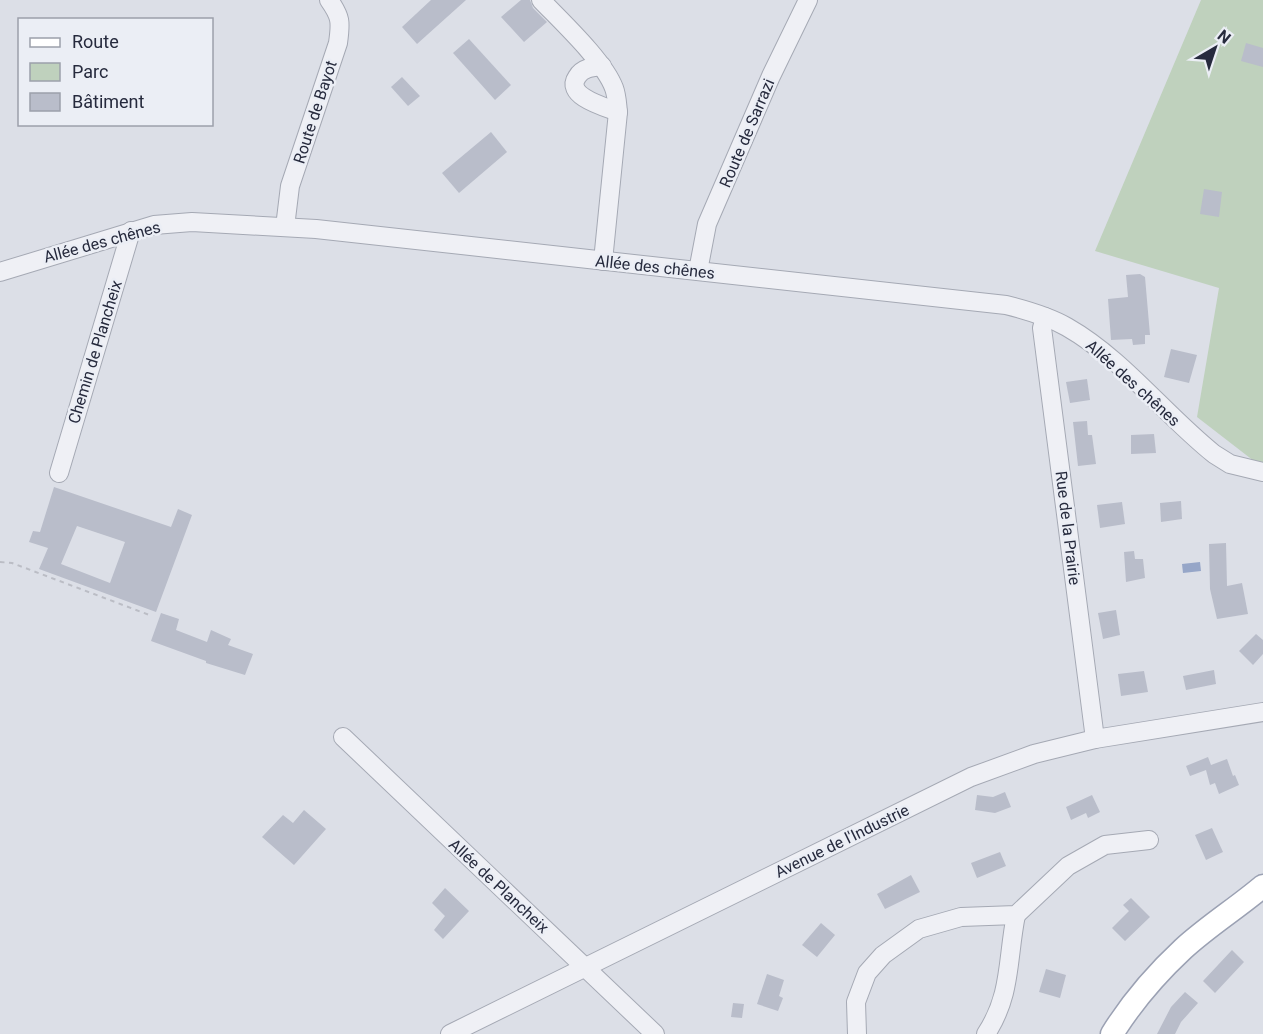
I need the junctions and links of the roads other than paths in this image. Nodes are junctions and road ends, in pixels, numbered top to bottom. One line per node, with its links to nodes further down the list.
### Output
1 (328, 0): 6 (street, Route de Bayot)
2 (541, 0): 4 (street)
3 (808, 0): 9 (street, Route de Sarrazi)
4 (602, 66): 5 (street); 5 (street)
5 (618, 112): 8 (street)
6 (285, 227): 7 (street, Allée des chênes); 8 (street, Allée des chênes)
7 (131, 231): 10 (street, Allée des chênes); 13 (street, Chemin de Plancheix)
8 (603, 261): 9 (street, Allée des chênes)
9 (698, 271): 11 (street, Allée des chênes)
10 (0, 272)
11 (1045, 318): 12 (street, Allée des chênes); 16 (street, Rue de la Prairie)
12 (1263, 472)
13 (58, 473)
14 (1261, 713): 16 (street, Avenue de l'Industrie)
15 (343, 737): 20 (street, Allée de Plancheix)
16 (1095, 739): 20 (street, Avenue de l'Industrie)
17 (1149, 840): 19 (street)
18 (1263, 886): 25 (main road)
19 (1016, 915): 23 (street); 24 (street)
20 (585, 968): 21 (street, Avenue de l'Industrie); 22 (street, Allée de Plancheix)
21 (450, 1034)
22 (655, 1034)
23 (857, 1034)
24 (986, 1034)
25 (1112, 1034)

